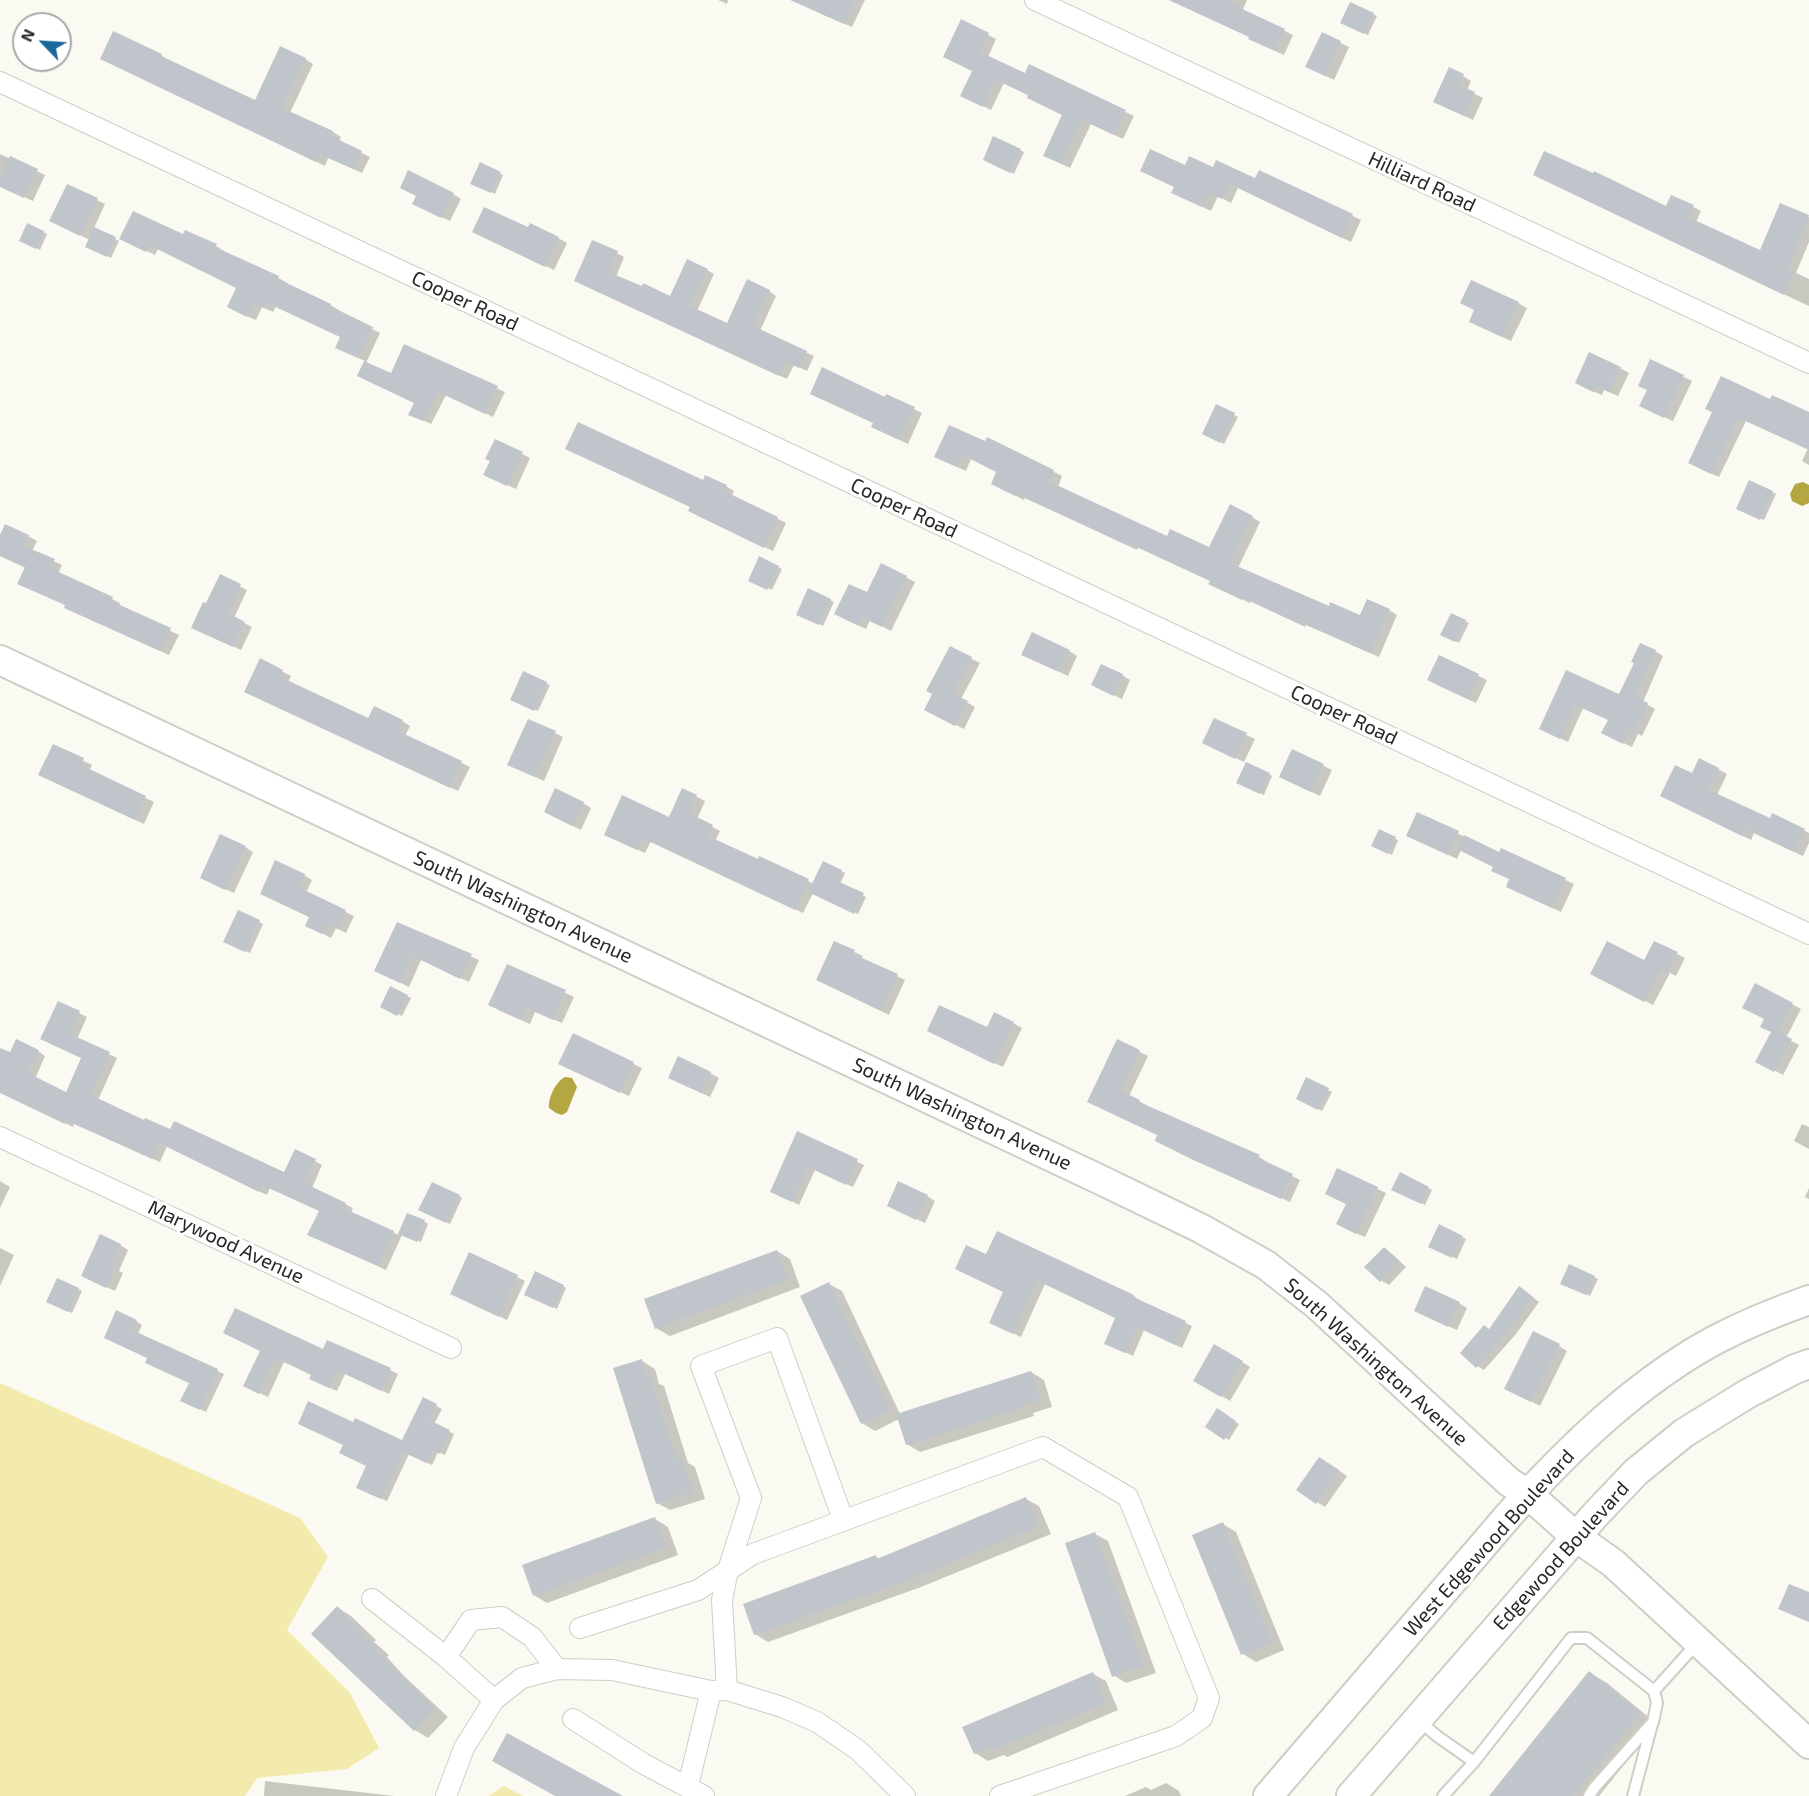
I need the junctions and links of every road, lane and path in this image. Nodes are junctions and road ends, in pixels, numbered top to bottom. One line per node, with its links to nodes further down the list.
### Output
1 (1035, 0): 3 (street, Hilliard Road)
2 (0, 82): 5 (street, Cooper Road)
3 (1809, 363)
4 (0, 660): 10 (street, South Washington Avenue)
5 (1809, 934)
6 (0, 1137): 8 (street, Marywood Avenue)
7 (1809, 1300): 10 (street, West Edgewood Boulevard)
8 (451, 1348)
9 (1804, 1362): 12 (street, Edgewood Boulevard)
10 (1528, 1494): 12 (street, South Washington Avenue); 21 (street, West Edgewood Boulevard)
11 (843, 1519): 13 (street); 13 (street); 31 (street)
12 (1576, 1537): 16 (street, South Washington Avenue); 24 (street, Edgewood Boulevard)
13 (728, 1570): 15 (street); 19 (street)
14 (372, 1599): 17 (street)
15 (580, 1628)
16 (1698, 1642): 20 (lane); 26 (street, South Washington Avenue)
17 (446, 1657): 18 (street); 22 (street)
18 (557, 1669): 19 (street); 22 (street)
19 (719, 1690): 28 (street); 30 (street)
20 (1654, 1691): 25 (lane); 27 (lane)
21 (1355, 1697): 32 (street, West Edgewood Boulevard); 33 (street)
22 (494, 1700): 29 (street)
23 (573, 1719): 28 (street)
24 (1417, 1719): 27 (lane); 34 (street, Edgewood Boulevard)
25 (1653, 1722): 36 (lane); 37 (lane)
26 (1809, 1744)
27 (1474, 1762): 35 (lane)
28 (696, 1791)
29 (446, 1796)
30 (905, 1796)
31 (1000, 1796)
32 (1268, 1796)
33 (1292, 1796)
34 (1351, 1796)
35 (1443, 1796)
36 (1590, 1796)
37 (1633, 1796)

